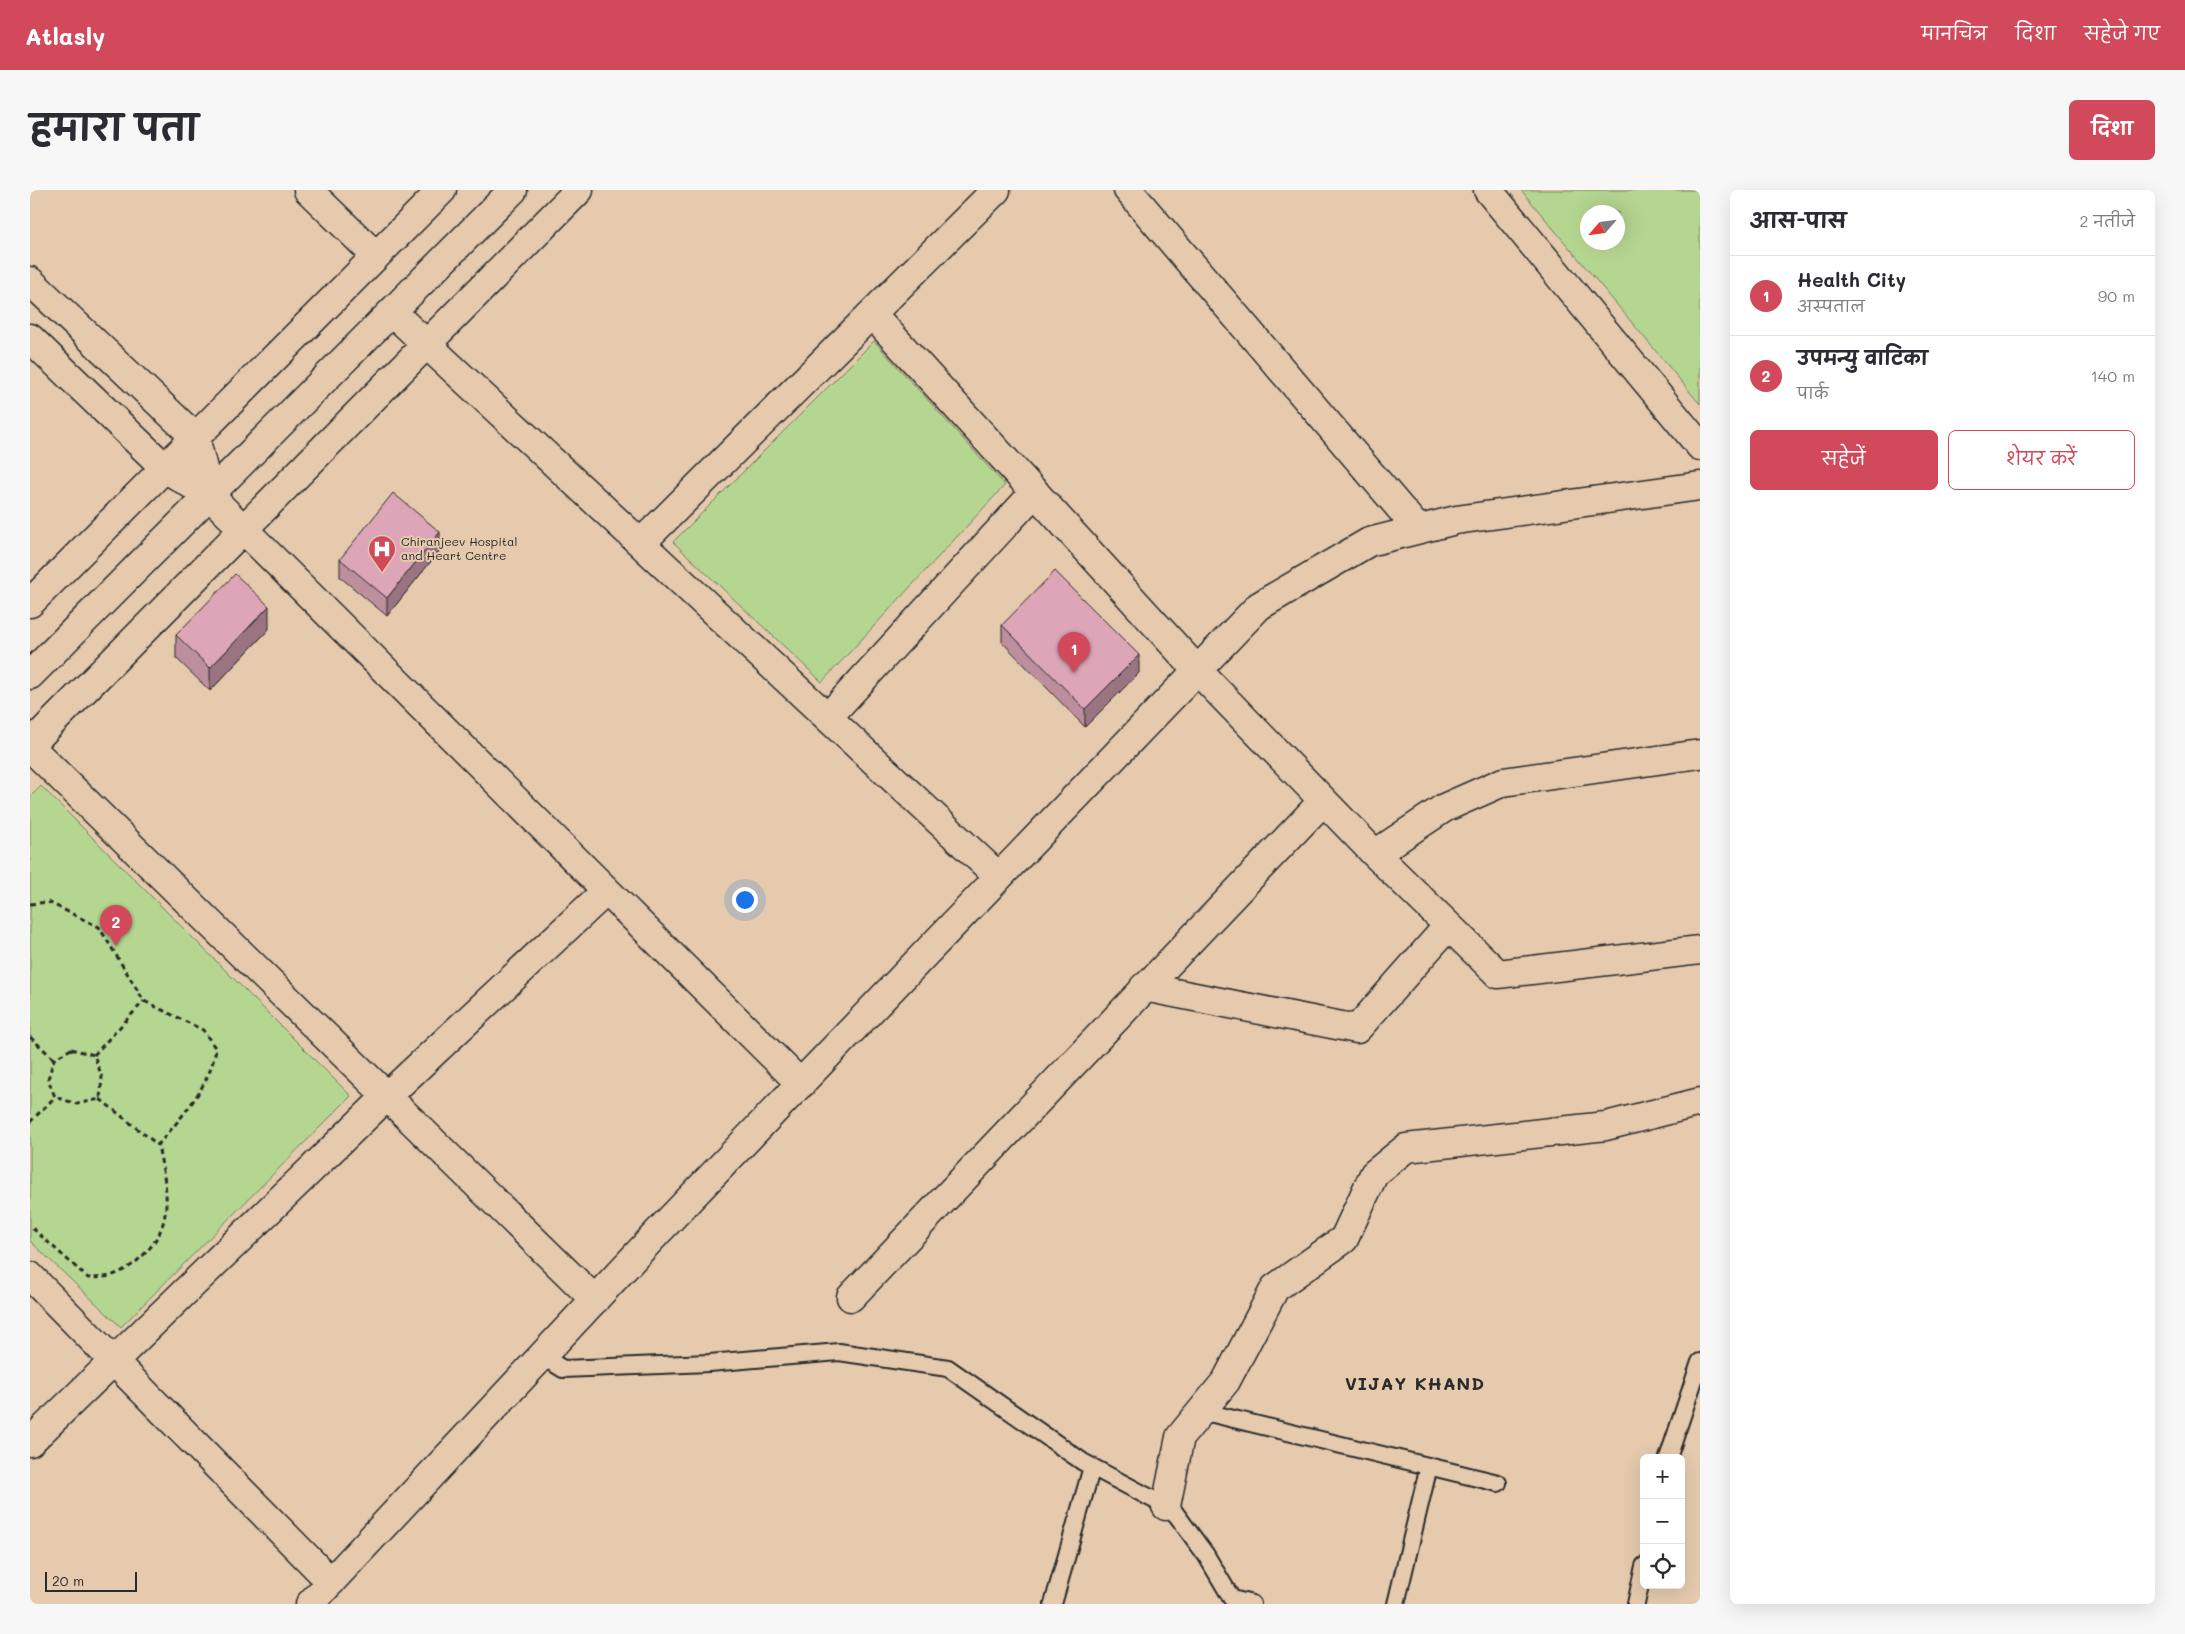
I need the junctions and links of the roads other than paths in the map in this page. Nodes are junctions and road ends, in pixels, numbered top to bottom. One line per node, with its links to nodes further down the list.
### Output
1 (308, 190): 8 (street)
2 (442, 190): 8 (street)
3 (513, 190): 10 (street)
4 (579, 190): 13 (street)
5 (996, 190): 11 (street)
6 (1128, 190): 20 (street)
7 (1488, 190): 15 (street)
8 (376, 256): 14 (street)
9 (30, 282): 14 (street)
10 (392, 312): 13 (street); 19 (street)
11 (872, 314): 18 (street); 22 (street)
12 (30, 338): 16 (street)
13 (427, 344): 21 (street); 22 (street)
14 (195, 437): 16 (street); 19 (street)
15 (1700, 446)
16 (165, 468): 19 (street); 23 (street)
17 (1700, 486): 20 (street)
18 (1035, 492): 24 (street); 26 (street)
19 (210, 496): 21 (street); 25 (street)
20 (1418, 529): 24 (street)
21 (243, 530): 27 (street); 32 (street)
22 (641, 543): 26 (street)
23 (30, 603)
24 (1198, 670): 29 (street); 31 (street)
25 (30, 675)
26 (828, 717): 31 (street)
27 (30, 746): 37 (street)
28 (1700, 754): 30 (street)
29 (1323, 801): 30 (street); 35 (street)
30 (1375, 854): 33 (street)
31 (999, 877): 36 (street)
32 (606, 891): 36 (street); 37 (street)
33 (1448, 926): 34 (street); 35 (street)
34 (1700, 950)
35 (1144, 987): 40 (street)
36 (801, 1084): 41 (street)
37 (387, 1096): 41 (street); 43 (street)
38 (1700, 1102): 45 (street)
39 (30, 1276): 43 (street)
40 (851, 1297)
41 (595, 1300): 42 (street)
42 (542, 1356): 49 (lane); 52 (street)
43 (114, 1361): 46 (street); 52 (street)
44 (1700, 1362): 47 (lane)
45 (1201, 1411): 48 (lane); 51 (street)
46 (30, 1442)
47 (1669, 1454)
48 (1429, 1466): 50 (lane); 57 (lane)
49 (1092, 1467): 51 (lane); 56 (lane)
50 (1498, 1483)
51 (1166, 1506): 54 (lane)
52 (331, 1582): 55 (street)
53 (1640, 1585): 58 (lane)
54 (1243, 1603)
55 (310, 1604)
56 (1053, 1604)
57 (1396, 1604)
58 (1636, 1604)

